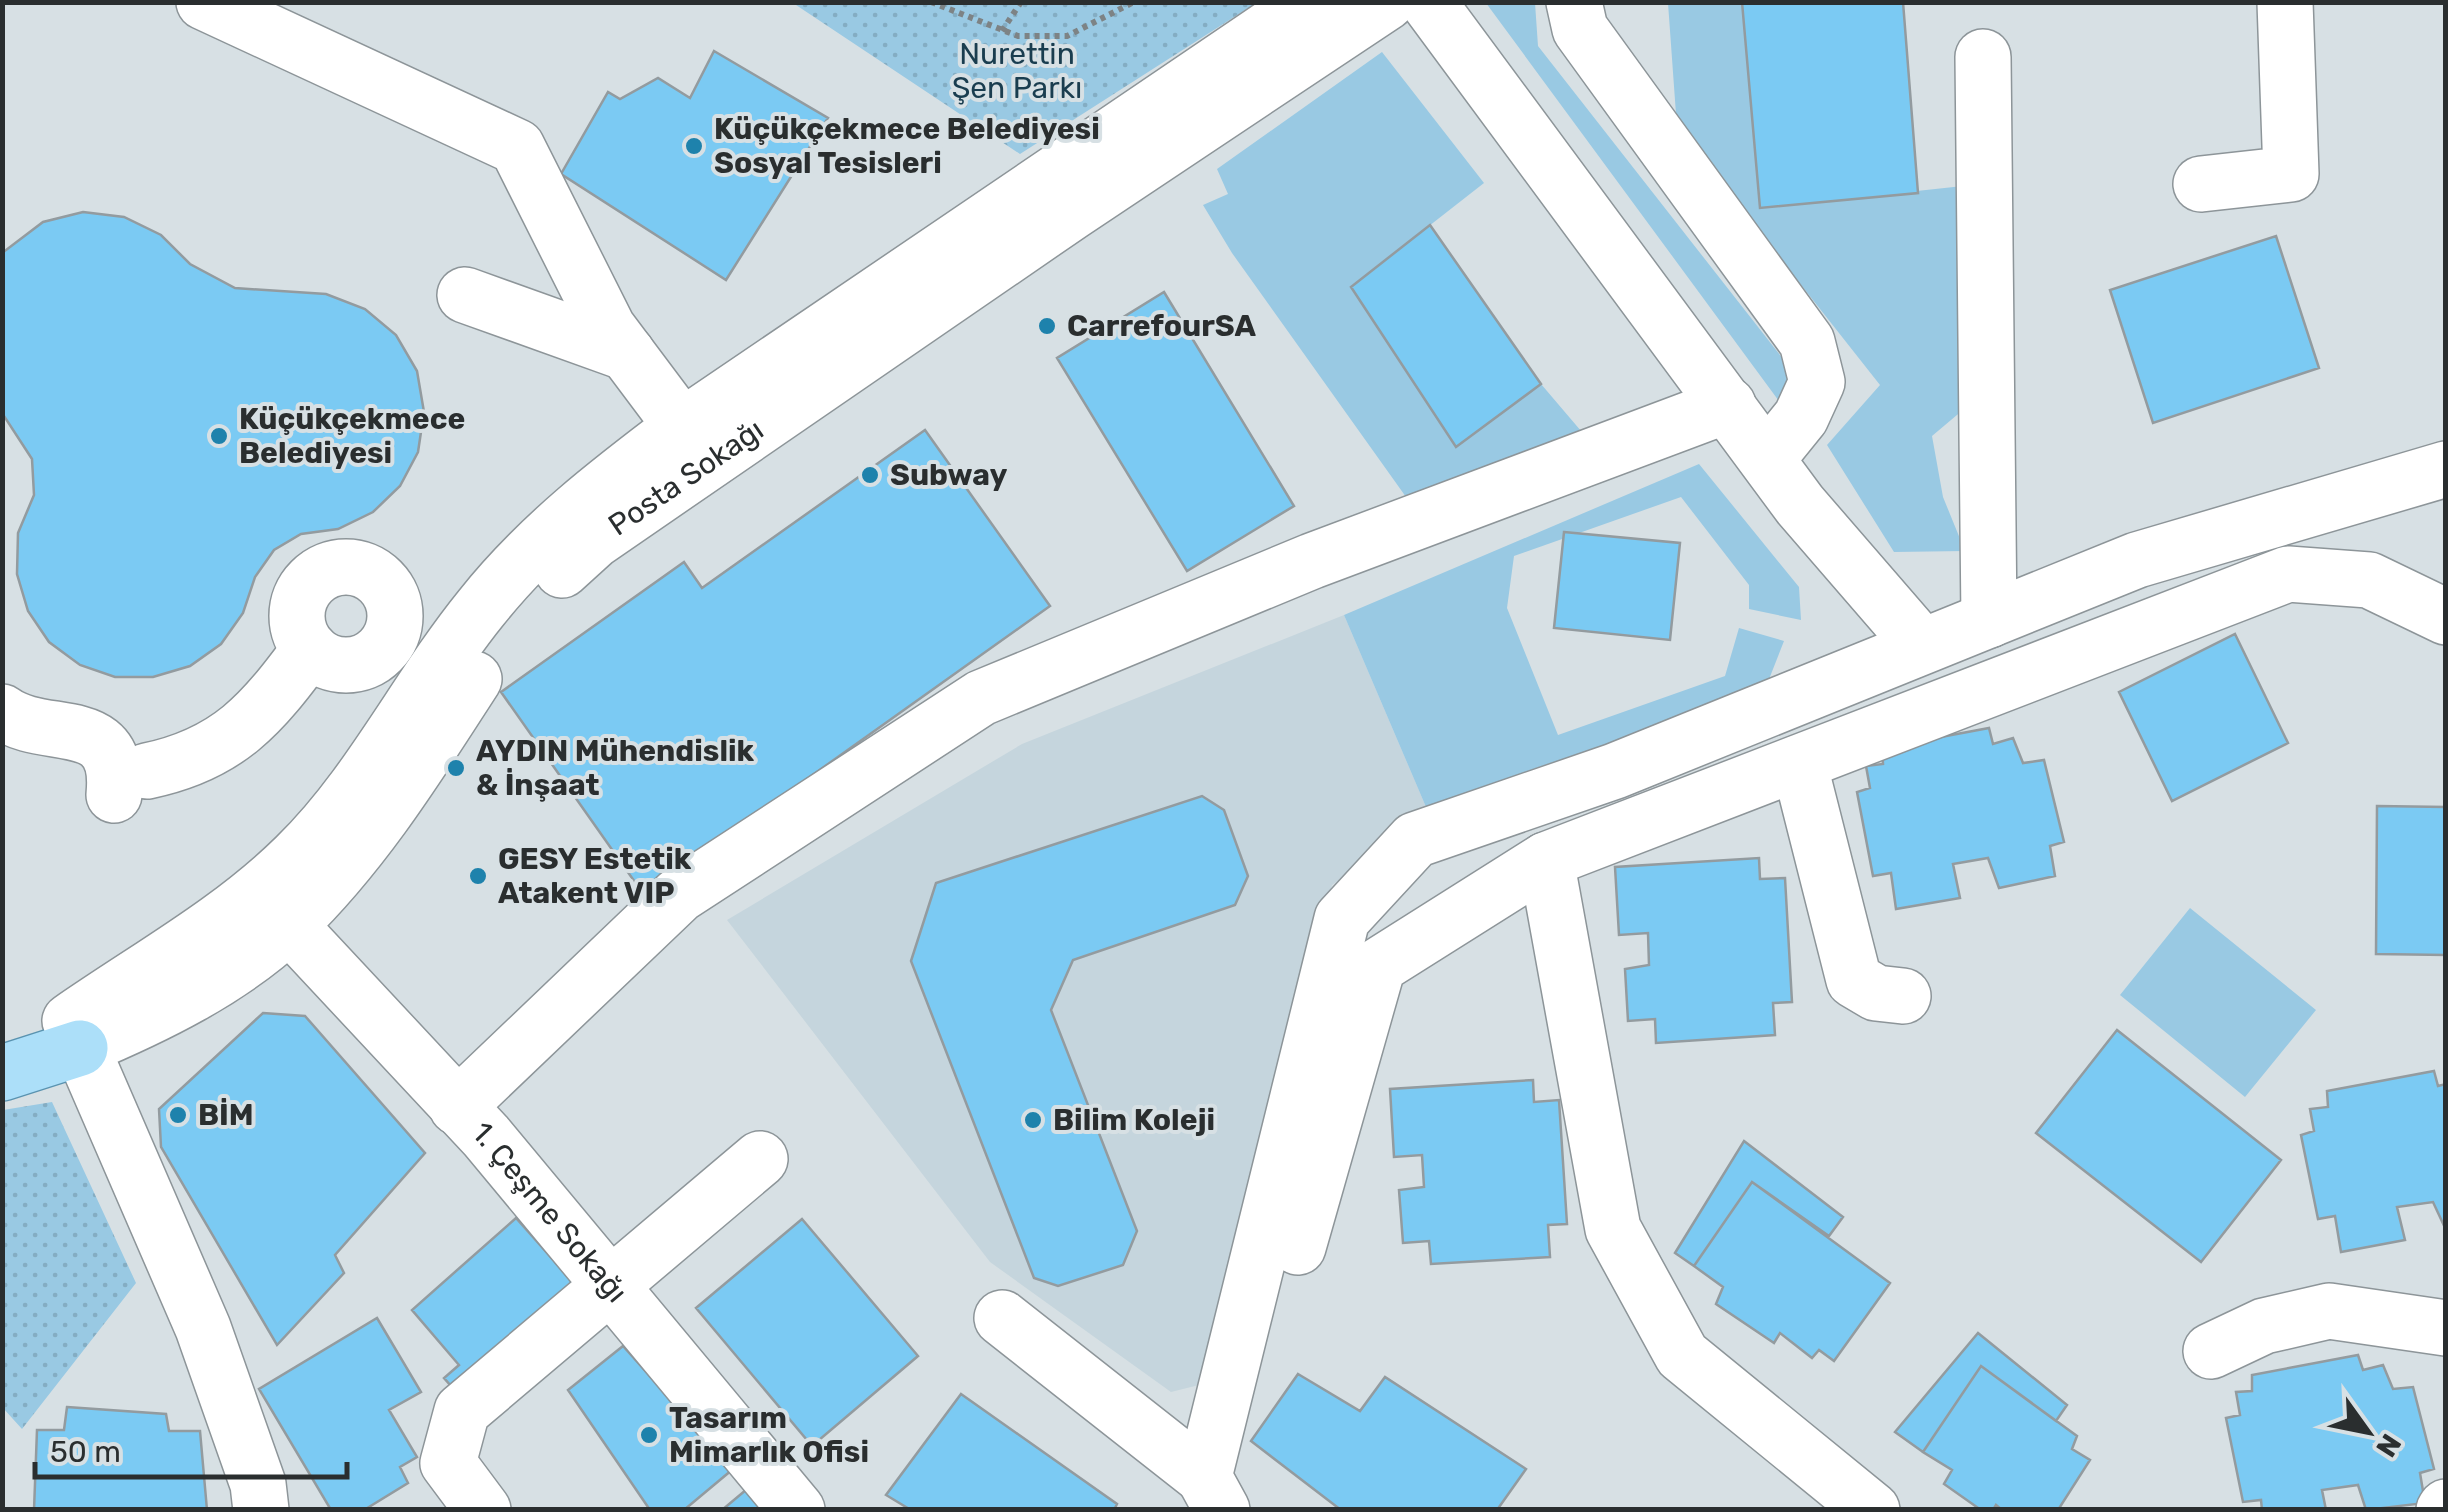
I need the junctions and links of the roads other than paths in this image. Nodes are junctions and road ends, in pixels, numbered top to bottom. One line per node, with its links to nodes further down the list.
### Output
1 (204, 2): 10 (street)
2 (1308, 2): 12 (street, Posta Sokağı)
3 (1387, 2): 12 (street, Posta Sokağı)
4 (1428, 2): 11 (street)
5 (1574, 2): 13 (street)
6 (2284, 2): 8 (street)
7 (1984, 56): 16 (street)
8 (2201, 184)
9 (464, 295): 10 (street)
10 (627, 353): 12 (street)
11 (1728, 405): 13 (street); 29 (street)
12 (696, 444): 20 (street, Posta Sokağı)
13 (1767, 459): 18 (street)
14 (2446, 469): 16 (street)
15 (2438, 598): 22 (street)
16 (1989, 620): 18 (street)
17 (390, 640): 19 (street); 19 (street); 20 (street)
18 (1922, 646): 35 (street)
19 (310, 650): 21 (street)
20 (453, 679): 24 (street, Posta Sokağı); 26 (street, Posta Sokağı)
21 (2, 712)
22 (1799, 763): 23 (street); 25 (street)
23 (1546, 860): 39 (street); 40 (street)
24 (288, 926): 26 (street, Posta Sokağı); 29 (street, 1. Çeşme Sokağı)
25 (1904, 996)
26 (75, 1035): 27 (main road); 28 (main road); 36 (street)
27 (2, 1036)
28 (2, 1073)
29 (457, 1107): 31 (street, 1. Çeşme Sokağı)
30 (760, 1159): 31 (street)
31 (610, 1286): 37 (street); 38 (street, 1. Çeşme Sokağı)
32 (1002, 1318): 35 (street)
33 (2446, 1328): 34 (street)
34 (2210, 1351)
35 (1213, 1493)
36 (260, 1510)
37 (483, 1510)
38 (798, 1510)
39 (1258, 1510)
40 (1872, 1510)

